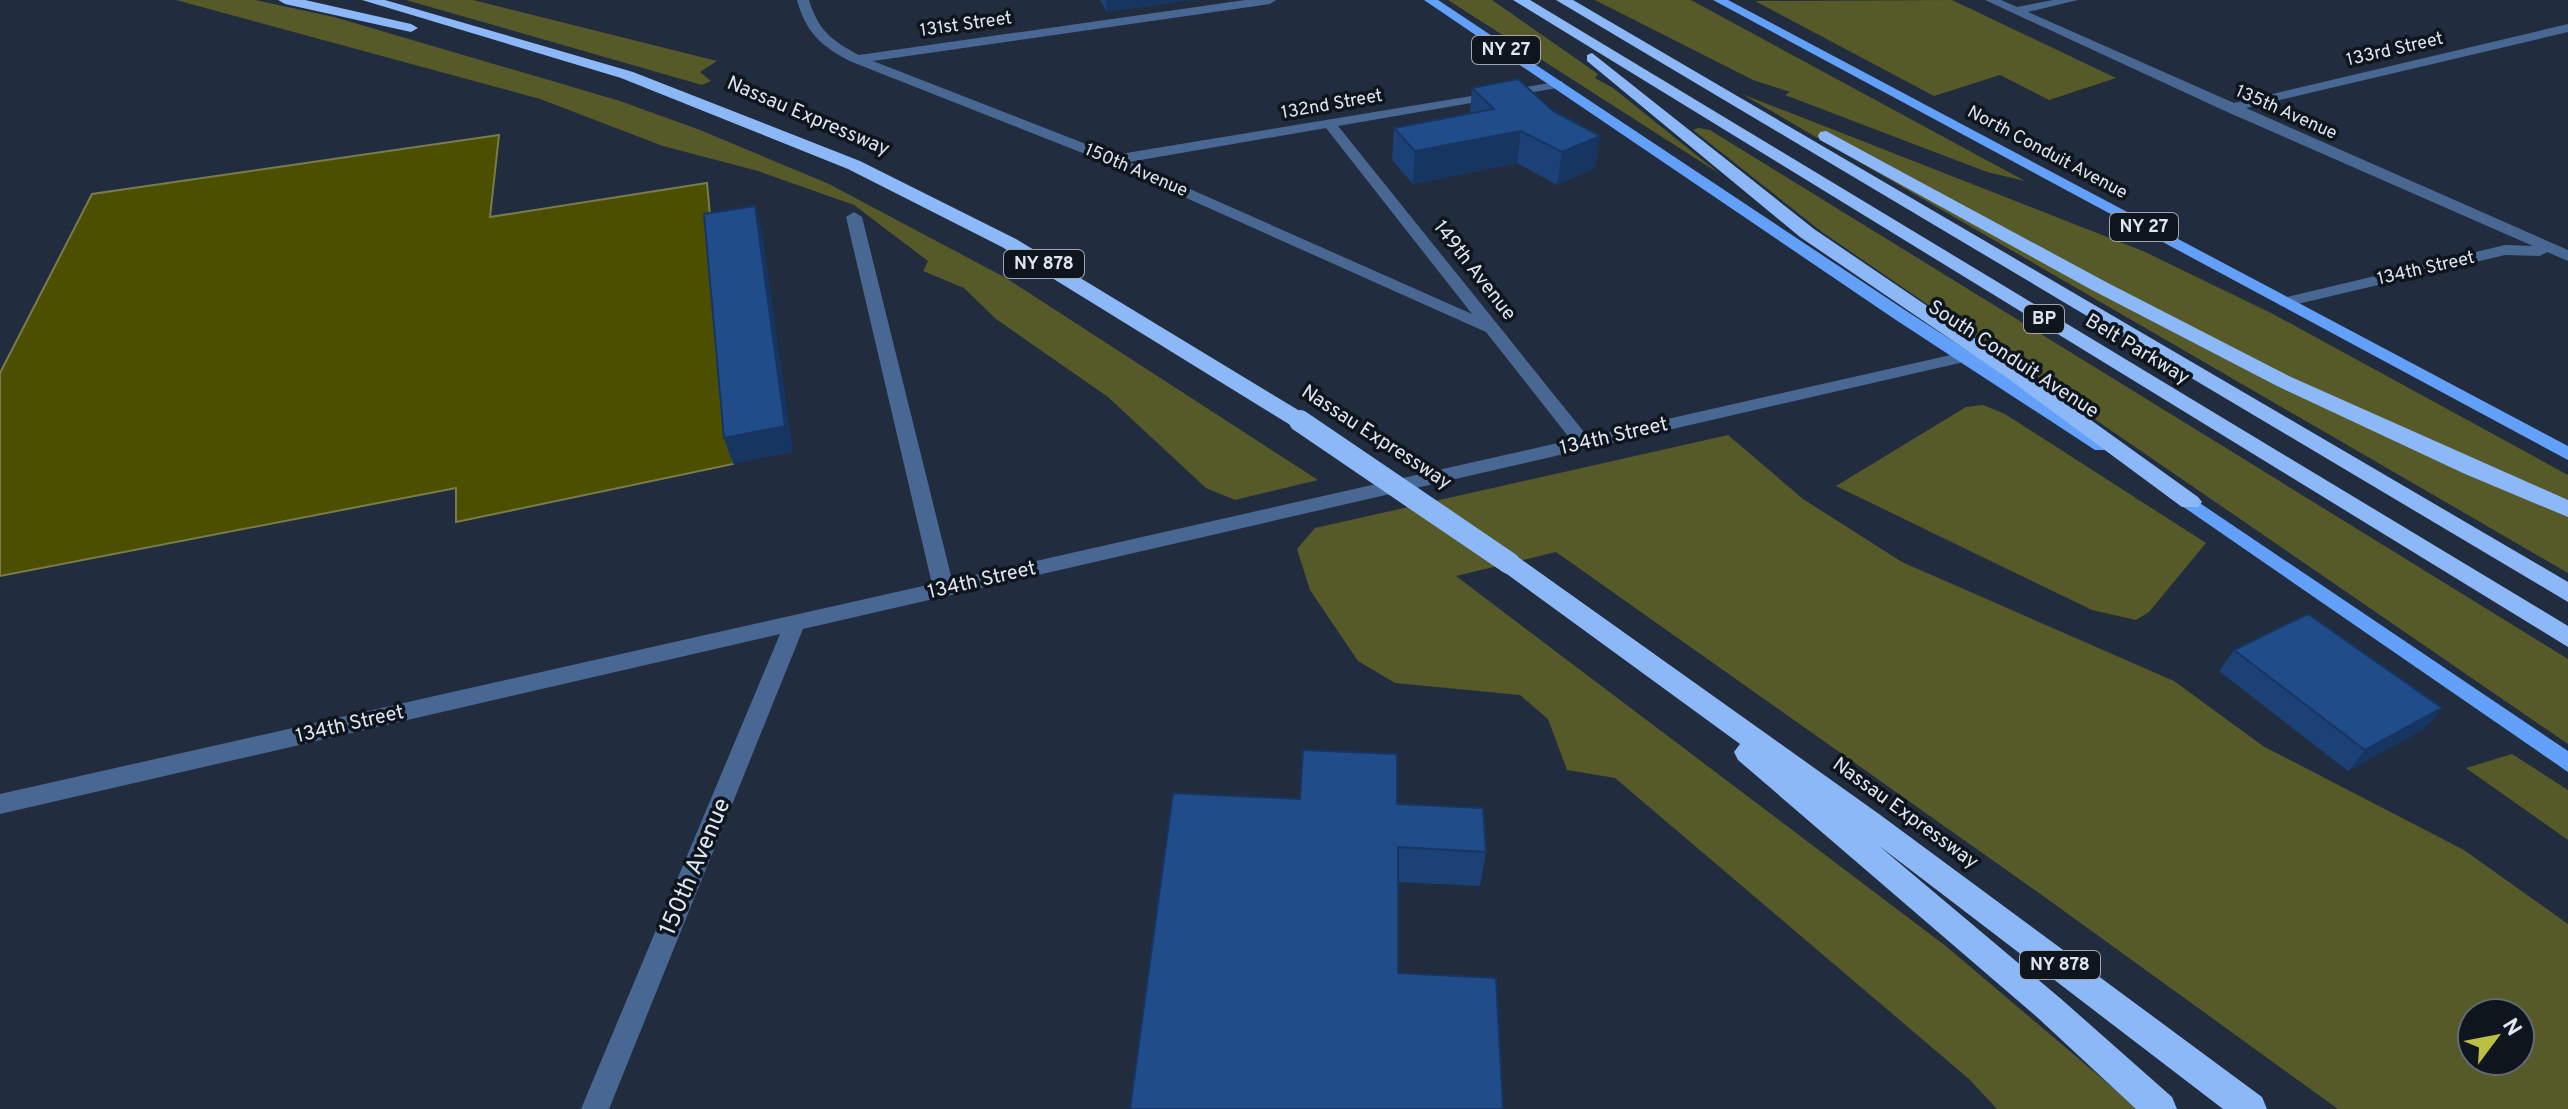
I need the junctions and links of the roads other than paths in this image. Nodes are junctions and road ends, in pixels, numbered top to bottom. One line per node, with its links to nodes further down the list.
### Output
1 (285, 0): 18 (highway)
2 (369, 0): 18 (highway, Nassau Expressway / NY 878)
3 (803, 0): 14 (street, 150th Avenue)
4 (1270, 0): 14 (street, 131st Street)
5 (1430, 0): 15 (main road, South Conduit Avenue / NY 27)
6 (1519, 0): 27 (highway); 33 (highway, Belt Parkway / BP)
7 (1563, 0): 30 (highway, Belt Parkway / BP)
8 (1588, 0): 28 (highway)
9 (1719, 0): 22 (main road, North Conduit Avenue / NY 27)
10 (1991, 0): 12 (street, 135th Avenue)
11 (2072, 0): 12 (street)
12 (2015, 11): 16 (street, 135th Avenue)
13 (2568, 28): 16 (street, 133rd Street)
14 (857, 59): 19 (street, 150th Avenue)
15 (1557, 84): 17 (street, 132nd Street); 24 (main road, South Conduit Avenue / NY 27)
16 (2230, 108): 21 (street, 135th Avenue)
17 (1330, 124): 19 (street, 132nd Street); 23 (street, 149th Avenue)
18 (775, 132): 32 (highway, Nassau Expressway / NY 878, bridge)
19 (1113, 160): 23 (street, 150th Avenue)
20 (854, 217): 29 (street)
21 (2566, 255): 22 (street, 134th Street)
22 (2285, 302): 26 (main road, North Conduit Avenue / NY 27)
23 (1490, 328): 25 (street, 149th Avenue)
24 (1964, 357): 25 (street, 134th Street); 27 (main road, South Conduit Avenue / NY 27)
25 (1584, 444): 29 (street, 134th Street)
26 (2568, 454)
27 (2190, 502): 34 (main road, South Conduit Avenue / NY 27)
28 (2568, 509)
29 (944, 590): 31 (street, 134th Street)
30 (2568, 593)
31 (795, 624): 35 (street, 134th Street); 36 (street, 150th Avenue)
32 (1608, 632): 37 (highway); 38 (highway, Nassau Expressway / NY 878)
33 (2568, 638)
34 (2568, 763)
35 (0, 804)
36 (595, 1109)
37 (2160, 1109)
38 (2250, 1109)

